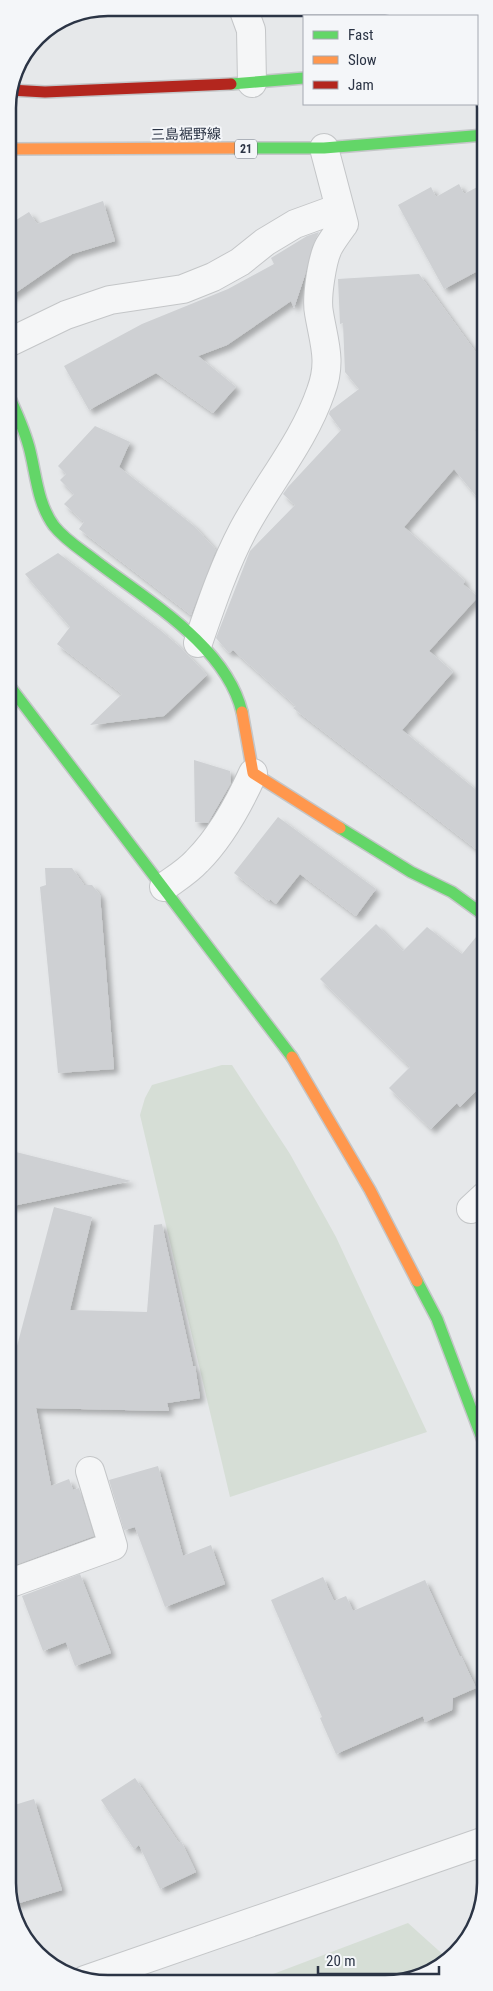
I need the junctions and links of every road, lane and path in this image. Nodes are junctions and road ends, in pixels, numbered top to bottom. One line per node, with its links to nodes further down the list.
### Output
1 (246, 16): 3 (street)
2 (303, 78): 3 (street)
3 (252, 83): 4 (street)
4 (18, 90)
5 (477, 135): 6 (street, 三島裾野線 / 21)
6 (324, 148): 7 (street, 三島裾野線 / 21); 8 (street)
7 (16, 149)
8 (339, 208): 9 (street); 11 (street)
9 (16, 339)
10 (16, 415): 11 (street)
11 (198, 643): 13 (street)
12 (16, 694): 14 (street)
13 (253, 773): 14 (street); 15 (street)
14 (164, 887): 16 (street)
15 (477, 910)
16 (477, 1425)
17 (90, 1471): 18 (street)
18 (16, 1581)
19 (477, 1844): 20 (street)
20 (100, 1975)

